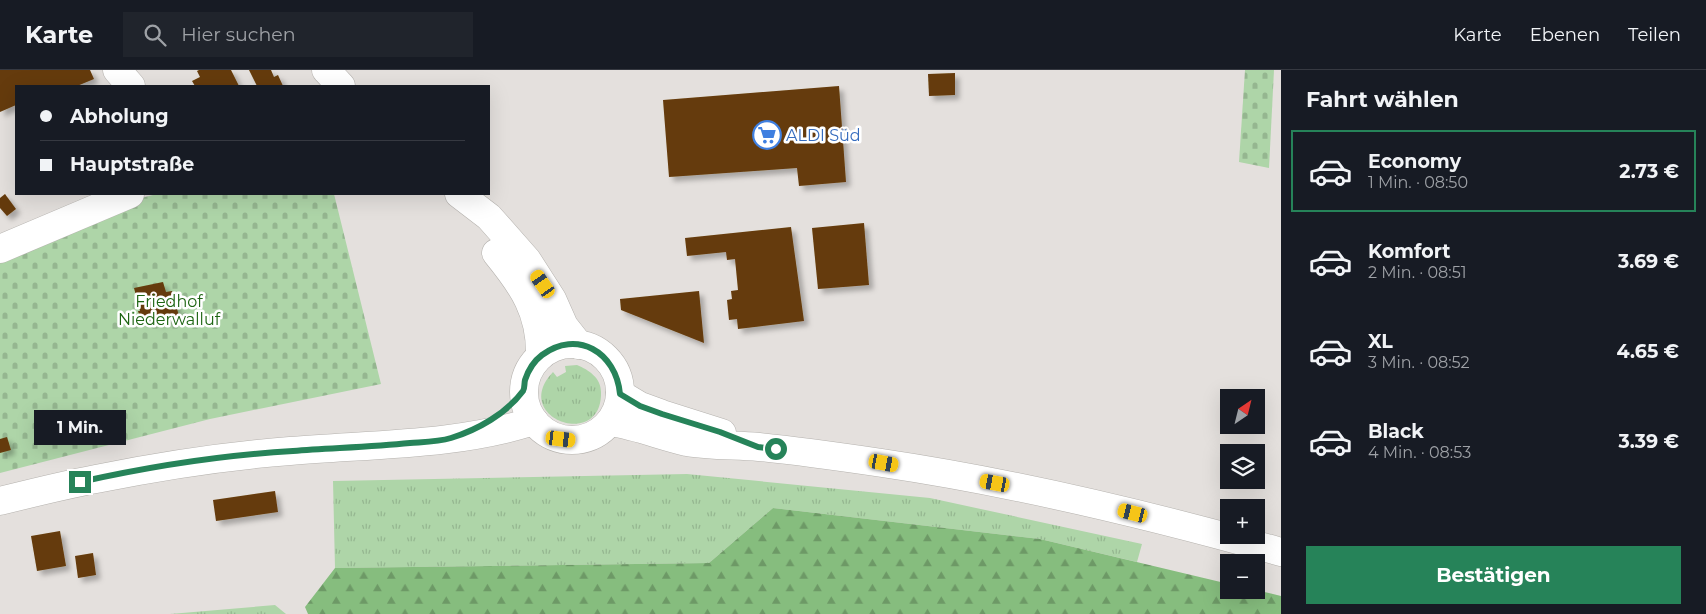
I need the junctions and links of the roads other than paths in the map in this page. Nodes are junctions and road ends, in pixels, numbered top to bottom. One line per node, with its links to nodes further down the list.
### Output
1 (117, 70): 3 (street)
2 (326, 70): 4 (street)
3 (130, 85)
4 (340, 85)
5 (128, 195): 8 (street)
6 (448, 195): 10 (street)
7 (460, 195): 9 (street)
8 (0, 249)
9 (578, 345): 10 (street); 12 (street)
10 (540, 356): 11 (street)
11 (524, 390): 13 (street); 15 (street)
12 (620, 394): 14 (street); 16 (street)
13 (534, 421): 14 (street); 15 (street)
14 (610, 422): 16 (street)
15 (450, 439): 17 (street)
16 (758, 447): 18 (street)
17 (0, 501)
18 (1281, 552)

